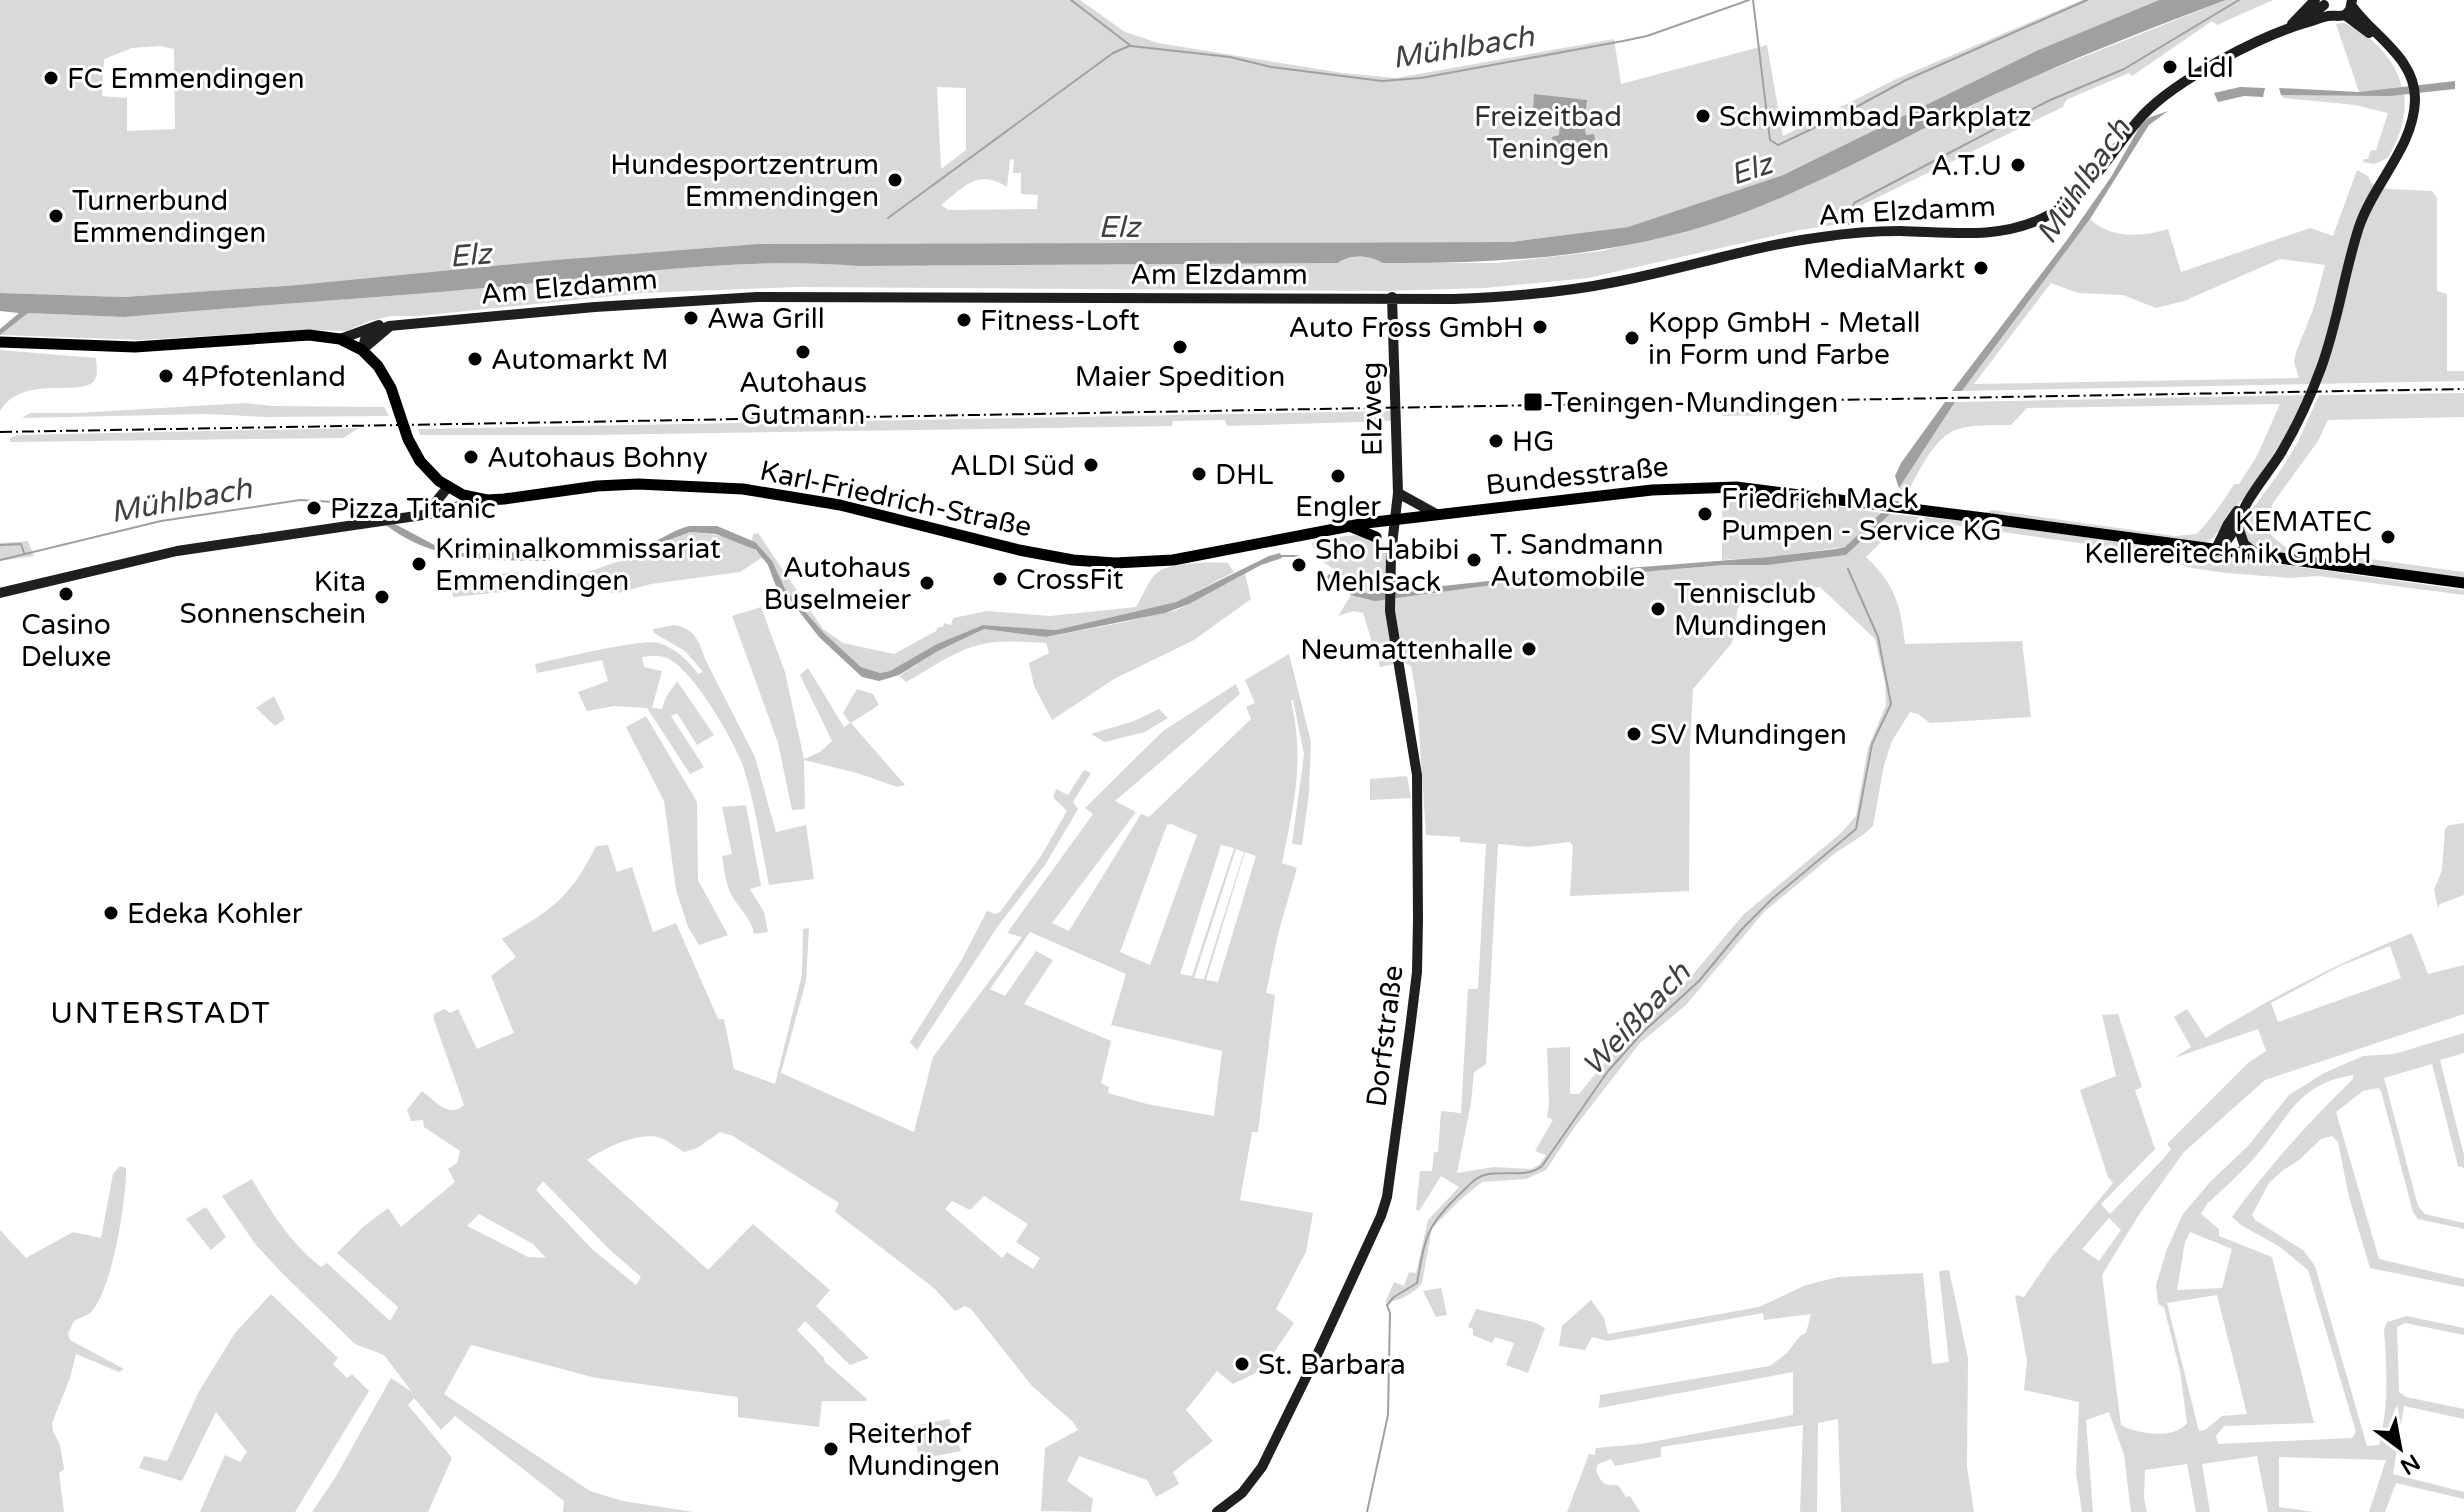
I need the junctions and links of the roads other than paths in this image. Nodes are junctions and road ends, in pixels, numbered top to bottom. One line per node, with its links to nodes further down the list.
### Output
1 (2322, 2): 3 (street); 4 (street); 5 (street)
2 (2351, 5): 3 (street); 14 (street)
3 (2332, 15): 4 (street)
4 (2301, 24): 5 (street, Am Elzdamm)
5 (2278, 35): 6 (street, Am Elzdamm)
6 (1392, 297): 7 (street, Am Elzdamm); 12 (street, Elzweg)
7 (389, 326): 8 (street, Am Elzdamm); 10 (street)
8 (340, 339): 9 (main road, Am Elzdamm); 10 (main road, Am Elzdamm)
9 (0, 342)
10 (362, 350): 11 (main road, Am Elzdamm)
11 (448, 487): 13 (main road, Karl-Friedrich-Straße); 15 (street); 16 (street)
12 (1398, 493): 17 (street); 18 (street, Elzweg)
13 (477, 499): 15 (street); 22 (main road, Karl-Friedrich-Straße)
14 (2249, 499): 19 (street); 23 (street)
15 (443, 512): 16 (street)
16 (426, 514): 27 (street)
17 (1438, 515): 18 (main road, Bundesstraße); 23 (main road, Bundesstraße)
18 (1395, 520): 20 (main road, Bundesstraße); 24 (street, Dorfstraße)
19 (2237, 524): 23 (street); 25 (street)
20 (1348, 526): 21 (main road); 22 (main road, Bundesstraße)
21 (1376, 537): 24 (street)
22 (1287, 538)
23 (2215, 551): 25 (main road, Bundesstraße)
24 (1391, 554): 28 (street, Dorfstraße)
25 (2260, 556): 26 (main road, Bundesstraße)
26 (2464, 583)
27 (0, 593)
28 (1217, 1512)

